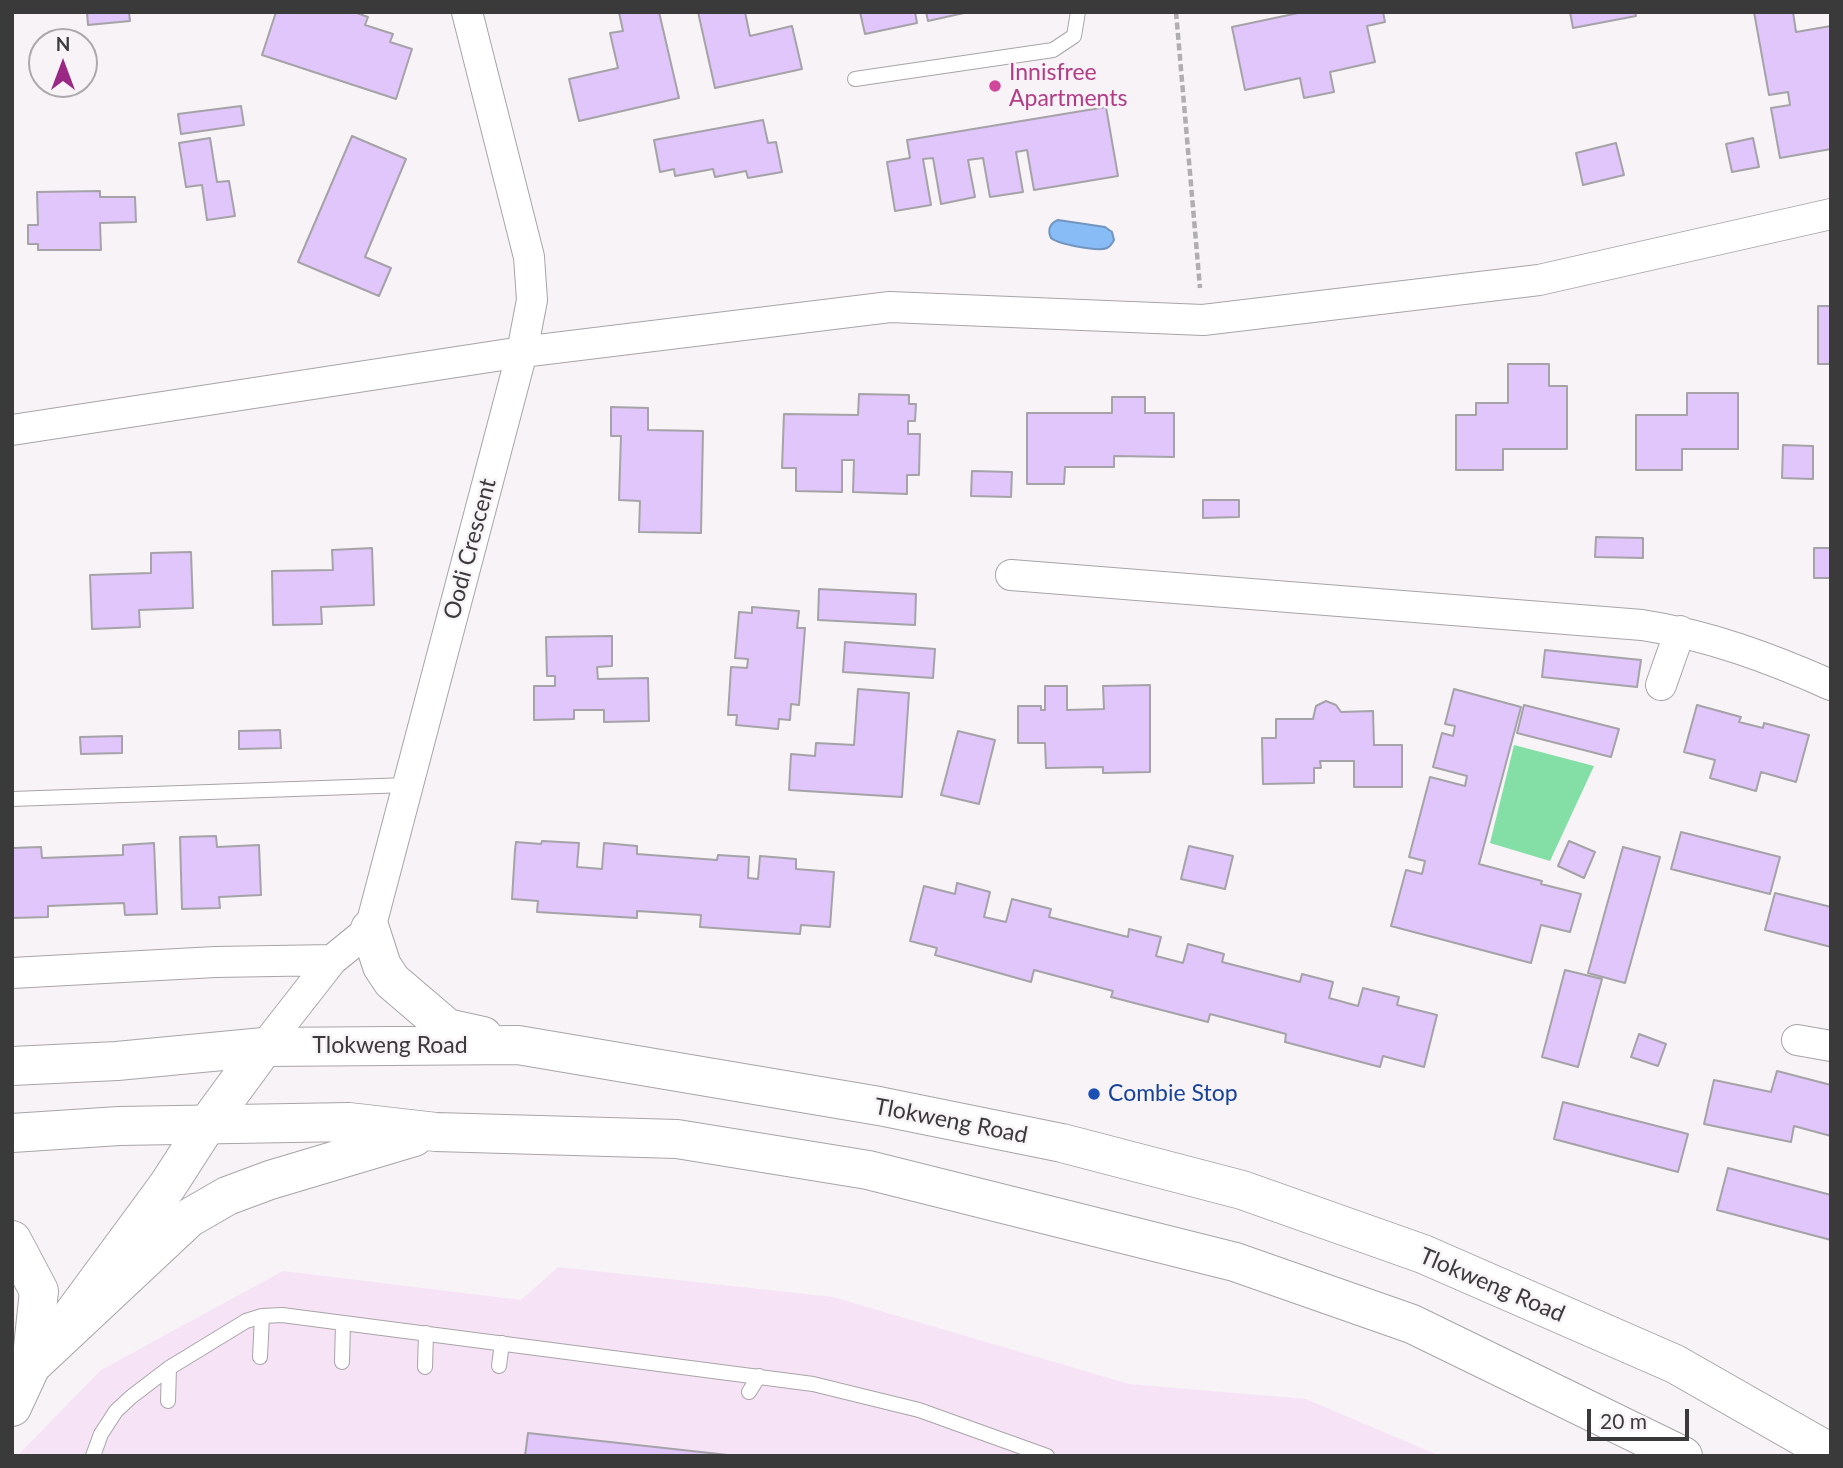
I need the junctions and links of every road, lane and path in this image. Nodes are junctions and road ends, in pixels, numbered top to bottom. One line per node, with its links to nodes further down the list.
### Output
1 (467, 12): 7 (street, Oodi Crescent)
2 (1078, 12): 4 (lane)
3 (1176, 12): 6 (path)
4 (855, 79)
5 (1831, 214): 6 (street)
6 (1203, 320): 7 (street)
7 (522, 352): 8 (street); 13 (street, Oodi Crescent)
8 (12, 430)
9 (1011, 575): 10 (street)
10 (1680, 631): 11 (street); 12 (street)
11 (1661, 685)
12 (1831, 685)
13 (407, 785): 14 (lane); 15 (street, Oodi Crescent)
14 (12, 799)
15 (370, 929): 16 (street); 19 (main road)
16 (332, 960): 17 (street); 20 (street)
17 (12, 972)
18 (1797, 1040): 21 (street)
19 (518, 1045): 20 (main road, Tlokweng Road); 41 (main road, Tlokweng Road)
20 (264, 1046): 22 (main road, Tlokweng Road); 23 (main road)
21 (1831, 1046)
22 (12, 1066)
23 (206, 1126): 24 (main road); 25 (main road); 33 (main road)
24 (436, 1132): 33 (main road); 44 (main road)
25 (12, 1133)
26 (12, 1240): 33 (main road)
27 (262, 1316): 28 (lane); 31 (lane); 36 (lane)
28 (344, 1322): 29 (lane); 32 (lane)
29 (426, 1333): 30 (lane); 35 (lane)
30 (502, 1343): 34 (lane); 37 (lane)
31 (260, 1357)
32 (342, 1362)
33 (32, 1366): 40 (main road)
34 (499, 1366)
35 (425, 1367)
36 (169, 1368): 39 (lane); 42 (lane)
37 (759, 1376): 38 (lane); 43 (lane)
38 (749, 1392)
39 (168, 1401)
40 (12, 1407)
41 (1831, 1453)
42 (93, 1456)
43 (1047, 1456)
44 (1683, 1456)

